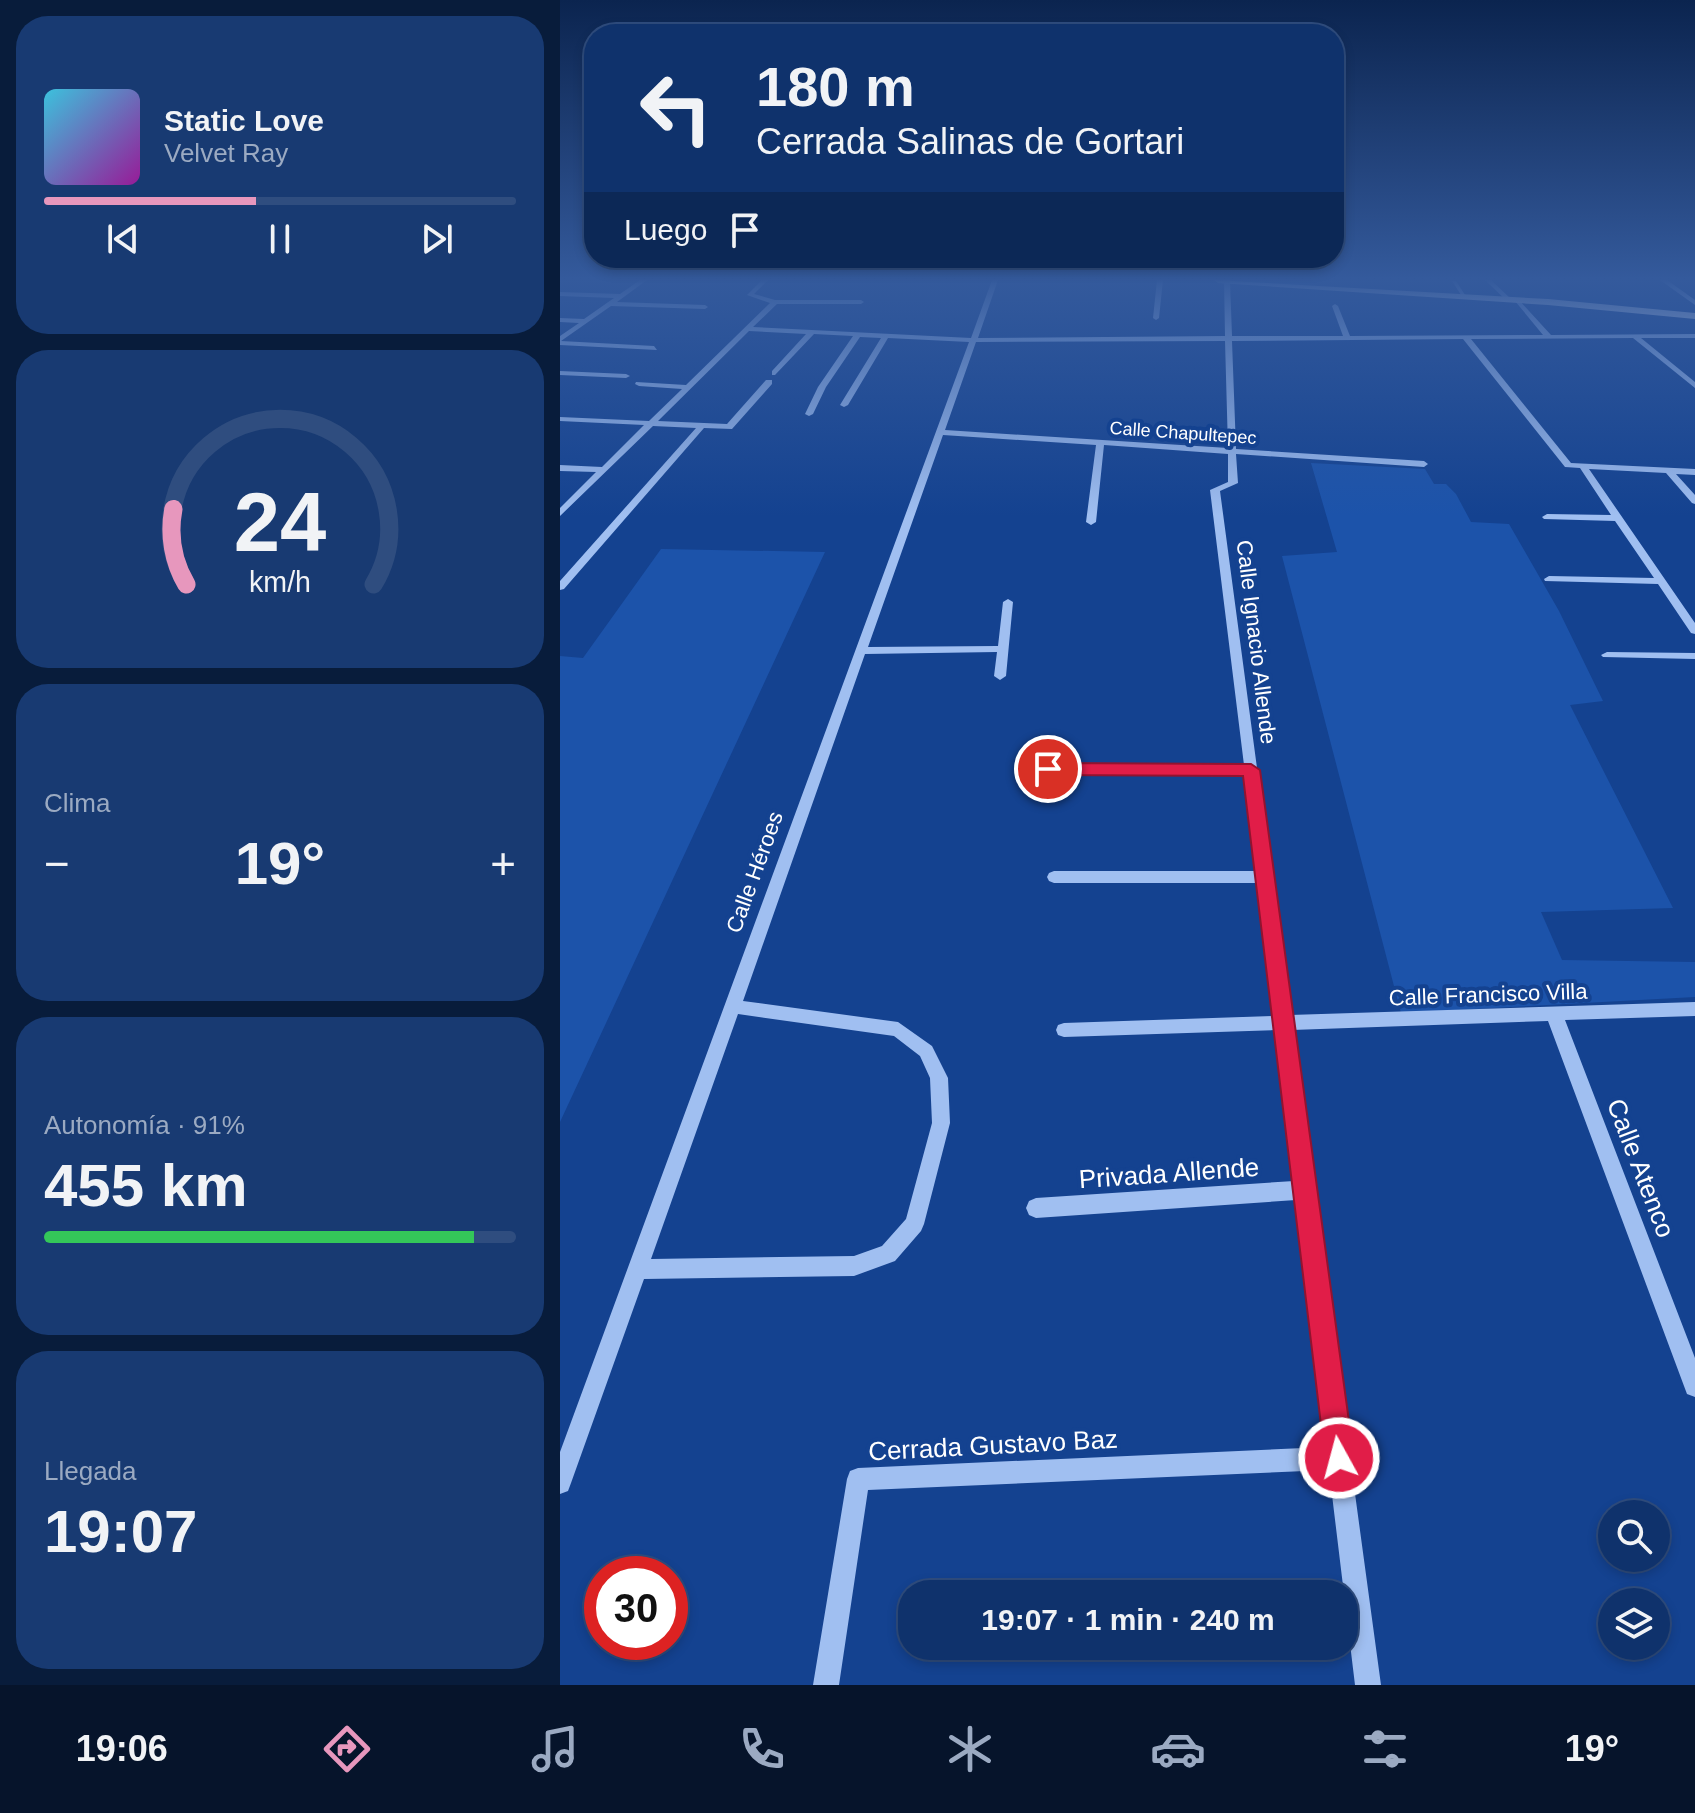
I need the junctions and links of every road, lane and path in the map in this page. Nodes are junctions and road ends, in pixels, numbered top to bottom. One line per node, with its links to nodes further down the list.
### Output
1 (716, 359): 15 (street)
2 (788, 359): 10 (street)
3 (841, 359): 17 (street)
4 (872, 359): 16 (street)
5 (966, 359): 21 (street, Calle Héroes)
6 (1228, 359): 23 (street, Calle Ignacio Allende)
7 (1482, 359): 26 (street)
8 (1662, 359): 14 (street)
9 (560, 373): 11 (street)
10 (775, 373)
11 (626, 376)
12 (769, 382): 20 (street)
13 (639, 384): 15 (street)
14 (1695, 386)
15 (687, 387): 19 (street)
16 (844, 405)
17 (809, 414)
18 (560, 419): 19 (street)
19 (649, 424): 20 (street); 27 (street)
20 (702, 426): 37 (street)
21 (940, 432): 22 (street, Calle Chapultepec); 41 (street, Calle Héroes)
22 (1100, 444): 23 (street, Calle Chapultepec); 34 (street)
23 (1232, 453): 24 (street, Calle Chapultepec); 46 (street, Calle Ignacio Allende)
24 (1424, 464)
25 (560, 468): 27 (street)
26 (1584, 468): 28 (street); 33 (street)
27 (605, 470): 31 (street)
28 (1669, 471): 29 (street); 30 (street)
29 (1695, 472)
30 (1695, 501)
31 (560, 513)
32 (1547, 517): 33 (street)
33 (1618, 518): 36 (street)
34 (1091, 522)
35 (1549, 579): 36 (street)
36 (1662, 581): 39 (street)
37 (560, 587)
38 (1008, 602): 40 (street)
39 (1695, 631)
40 (1001, 649): 41 (street); 44 (street)
41 (860, 651): 49 (street, Calle Héroes)
42 (1607, 655): 43 (street)
43 (1695, 656)
44 (1000, 676)
45 (1048, 769): 46 (street)
46 (1251, 770): 48 (street, Calle Ignacio Allende)
47 (1054, 877): 48 (street)
48 (1265, 877): 52 (street, Calle Ignacio Allende)
49 (731, 1006): 56 (street, Calle Héroes); 56 (street)
50 (1695, 1009): 51 (street, Calle Francisco Villa)
51 (1554, 1014): 52 (street, Calle Francisco Villa); 57 (street, Calle Atenco)
52 (1283, 1023): 53 (street, Calle Francisco Villa); 54 (street, Calle Ignacio Allende)
53 (1064, 1030)
54 (1305, 1190): 55 (street, Privada Allende); 58 (street, Calle Ignacio Allende)
55 (1036, 1208)
56 (637, 1269): 59 (street, Calle Héroes)
57 (1695, 1386)
58 (1339, 1458): 60 (street, Cerrada Gustavo Baz); 61 (street, Calle Ignacio Allende)
59 (560, 1483)
60 (826, 1685)
61 (1368, 1685)

